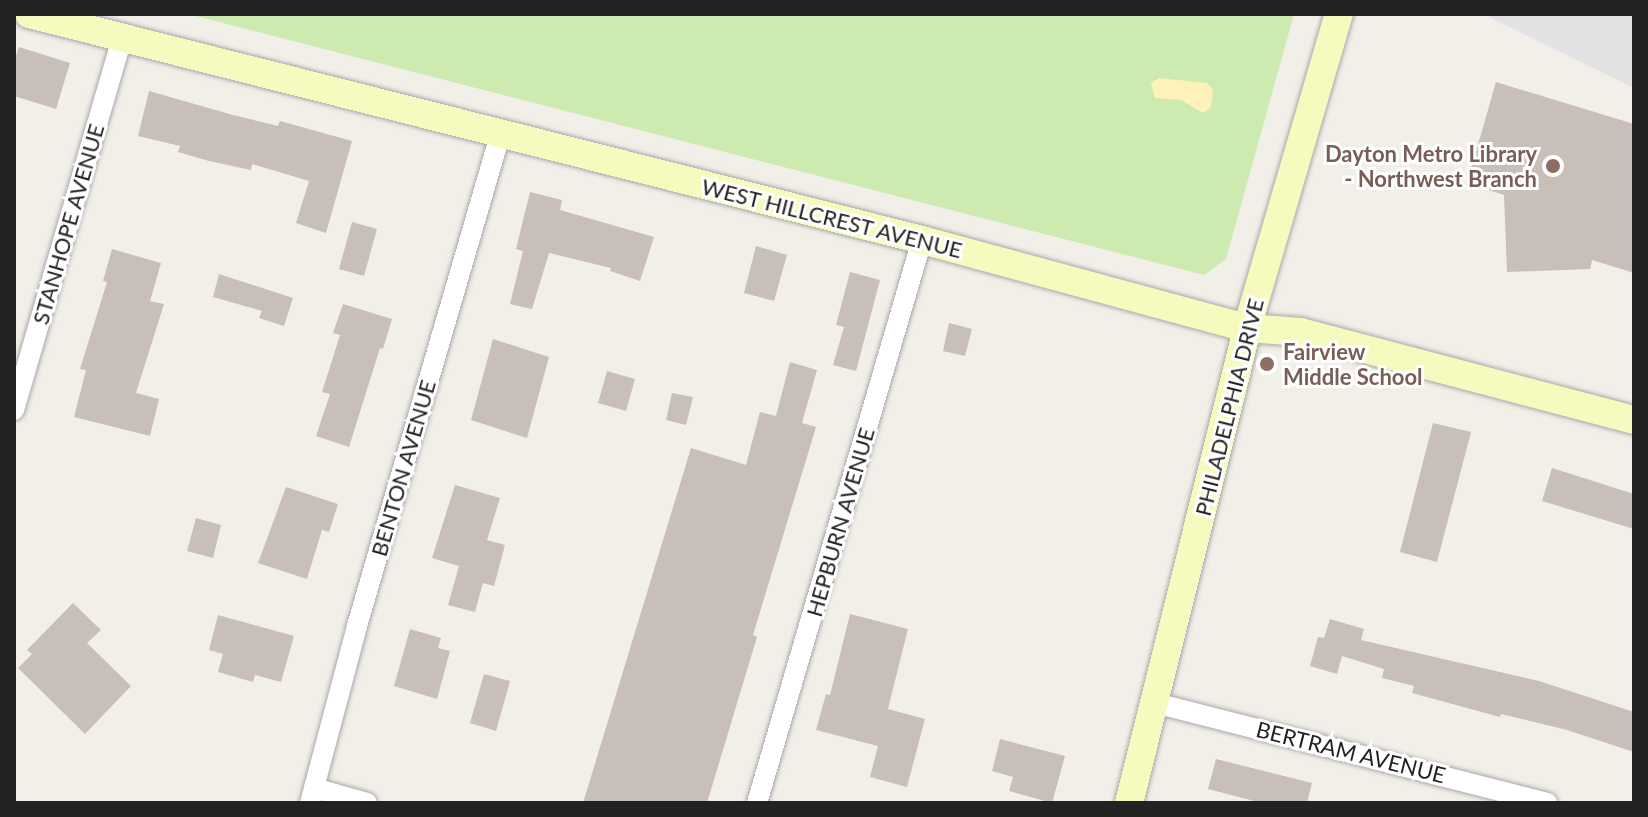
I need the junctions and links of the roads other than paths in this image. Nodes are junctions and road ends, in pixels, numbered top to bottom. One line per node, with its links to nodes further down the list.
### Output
1 (29, 14): 3 (street, WEST HILLCREST AVENUE)
2 (1339, 14): 6 (street, PHILADELPHIA DRIVE)
3 (122, 38): 4 (street, WEST HILLCREST AVENUE); 7 (street, STANHOPE AVENUE)
4 (500, 135): 5 (street, WEST HILLCREST AVENUE); 10 (street, BENTON AVENUE)
5 (922, 240): 6 (street, WEST HILLCREST AVENUE); 12 (street, HEPBURN AVENUE)
6 (1247, 328): 8 (street, WEST HILLCREST AVENUE); 9 (street, PHILADELPHIA DRIVE)
7 (14, 410)
8 (1634, 420)
9 (1155, 703): 13 (street, PHILADELPHIA DRIVE); 14 (street, BERTRAM AVENUE)
10 (312, 795): 11 (street)
11 (367, 803)
12 (757, 803)
13 (1129, 803)
14 (1547, 803)

